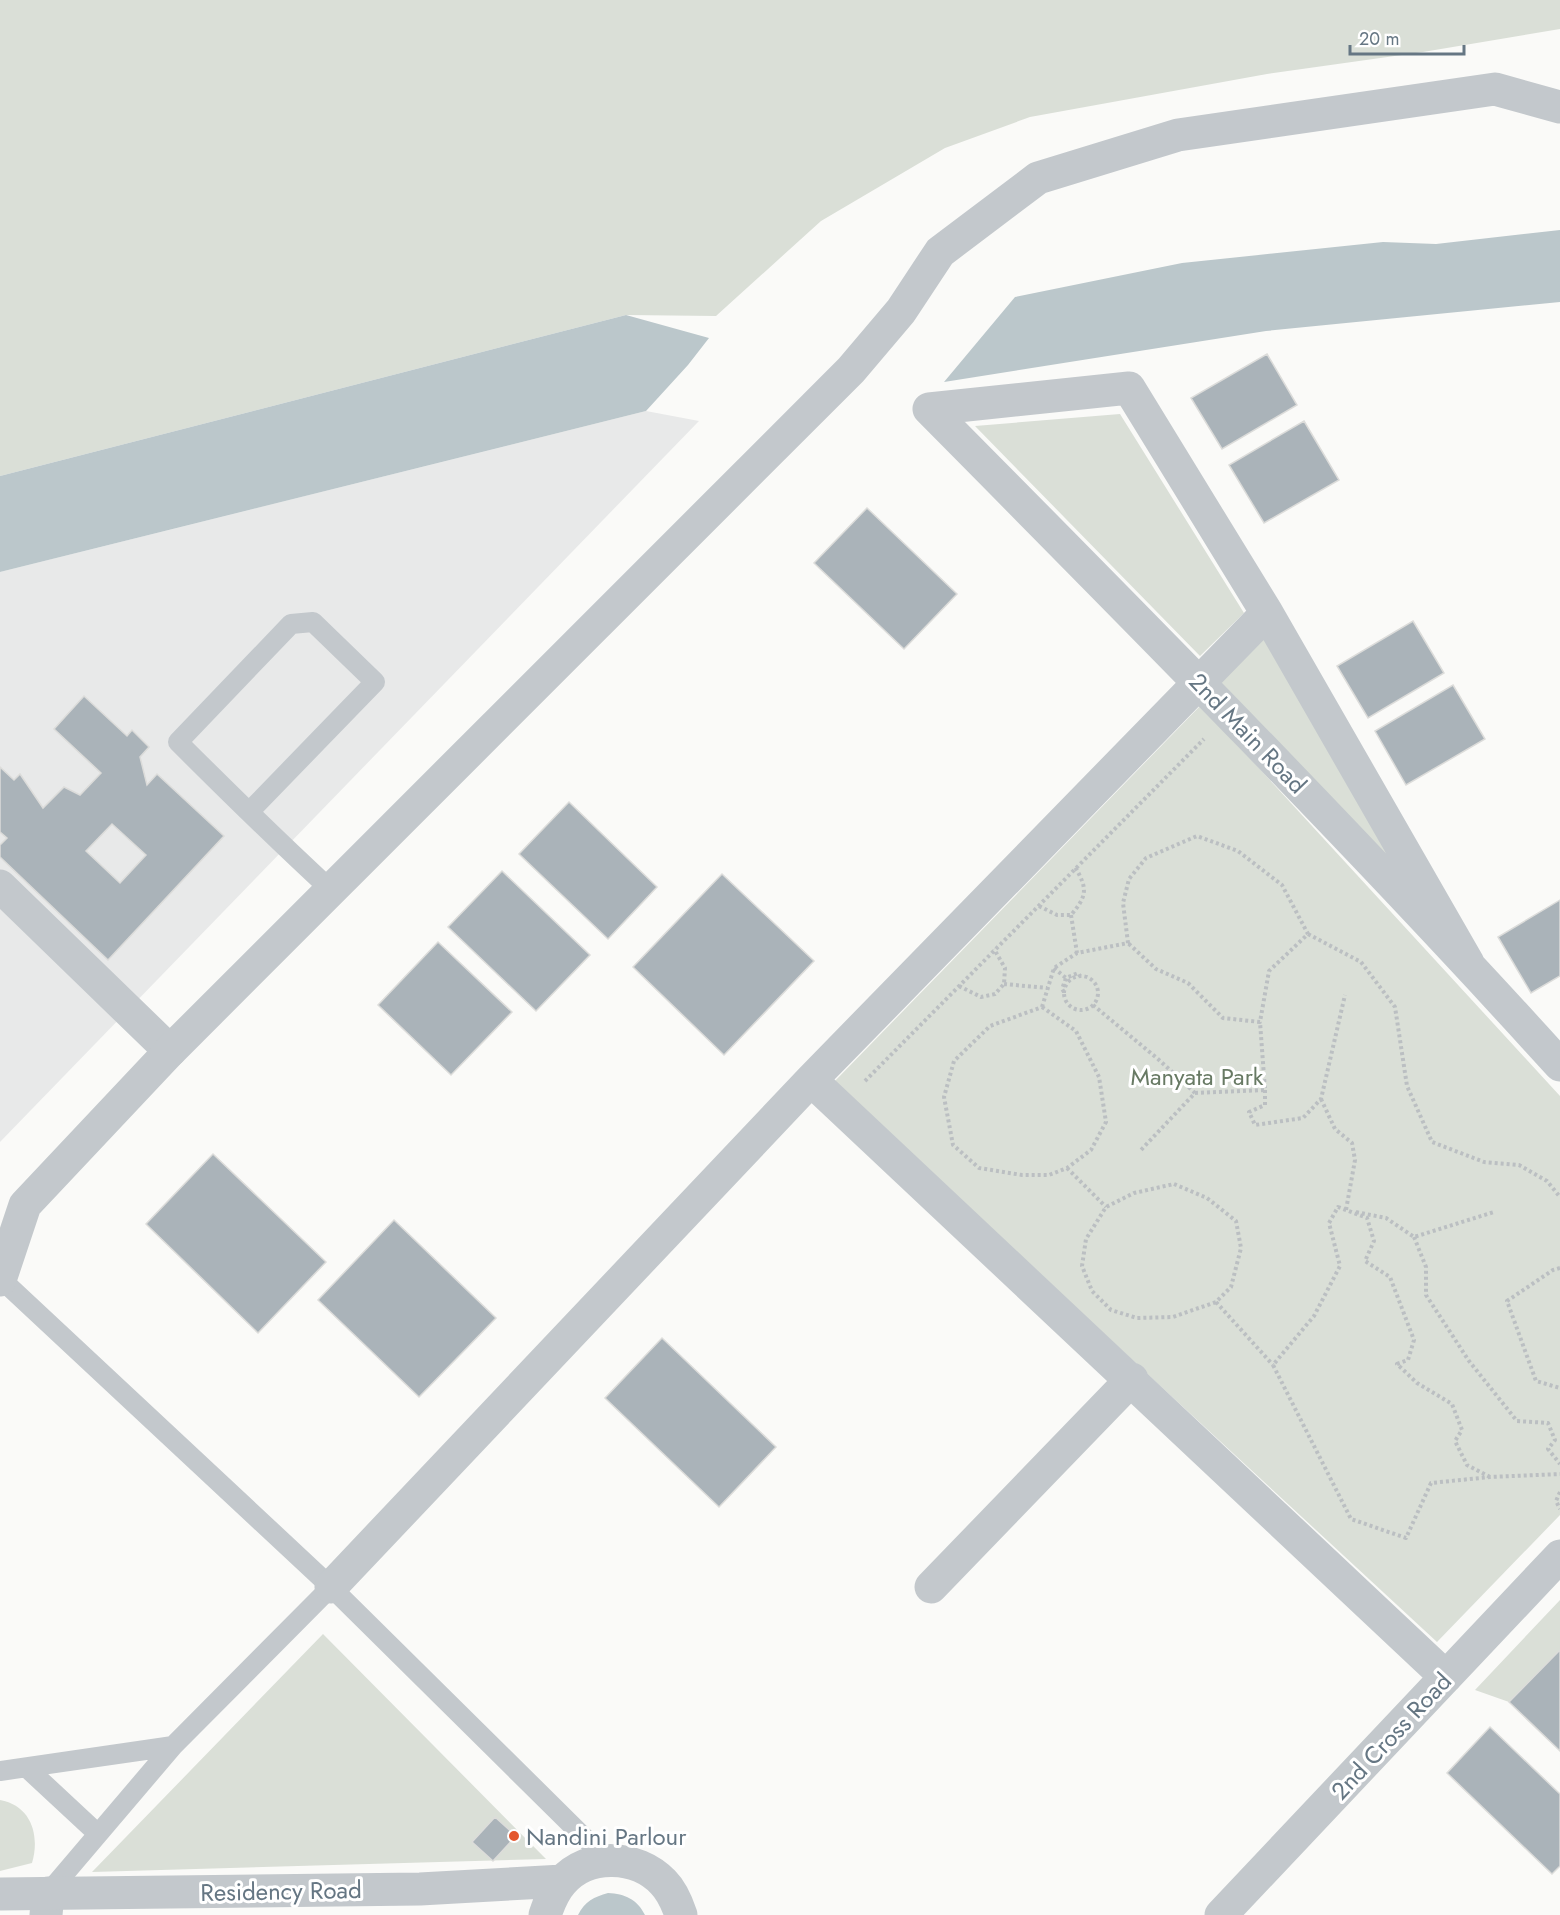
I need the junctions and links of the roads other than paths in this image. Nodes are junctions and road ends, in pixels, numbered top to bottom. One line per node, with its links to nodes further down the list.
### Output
1 (1560, 107): 6 (street)
2 (1267, 613): 3 (street); 3 (street, 2nd Main Road); 7 (street)
3 (1199, 682): 7 (street, 2nd Main Road); 10 (street)
4 (249, 812): 4 (lane); 6 (lane)
5 (0, 886): 8 (street)
6 (331, 890): 8 (street)
7 (1467, 963): 9 (street, 2nd Main Road)
8 (170, 1051): 11 (street)
9 (1560, 1065)
10 (811, 1080): 13 (street); 15 (street)
11 (13, 1208): 12 (street)
12 (0, 1279): 15 (lane)
13 (1131, 1379): 16 (street); 17 (street)
14 (1560, 1556): 17 (street, 2nd Cross Road)
15 (331, 1587): 18 (lane); 22 (lane)
16 (931, 1587)
17 (1446, 1677): 28 (street, 2nd Cross Road)
18 (173, 1746): 19 (lane); 21 (lane)
19 (27, 1768): 20 (lane); 21 (lane)
20 (0, 1772)
21 (98, 1834): 25 (lane)
22 (607, 1860): 23 (street); 27 (street)
23 (563, 1881): 25 (street, Residency Road); 26 (street)
24 (0, 1894): 25 (street, Residency Road)
25 (47, 1904)
26 (545, 1915)
27 (681, 1915)
28 (1221, 1915)

